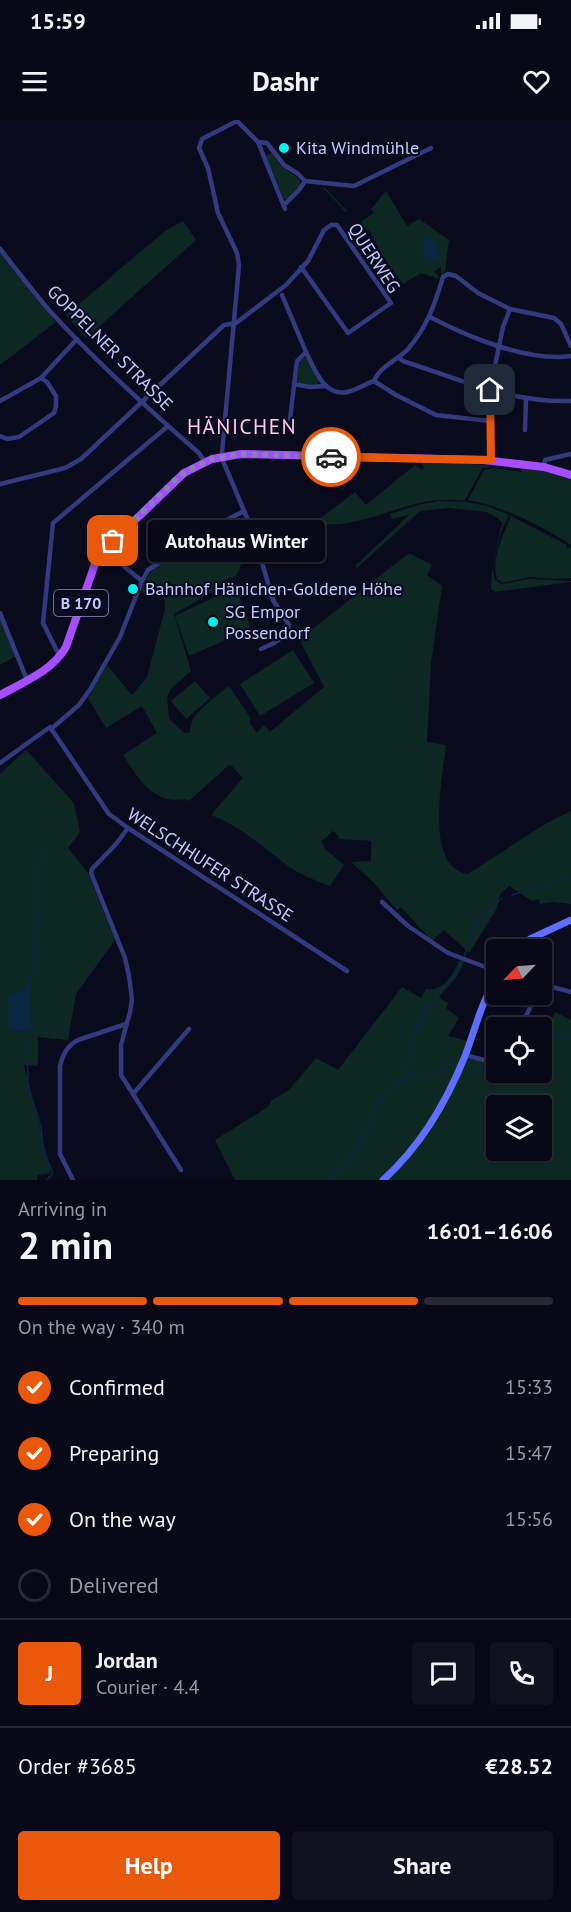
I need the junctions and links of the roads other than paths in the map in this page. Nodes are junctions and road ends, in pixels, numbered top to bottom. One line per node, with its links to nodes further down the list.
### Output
1 (237, 120): 2 (street); 10 (street)
2 (258, 142): 4 (street); 4 (street)
3 (431, 148): 4 (street)
4 (305, 181)
5 (0, 249): 11 (street, GOPPELNER STRASSE)
6 (301, 267): 6 (street, QUERWEG); 10 (street, QUERWEG)
7 (282, 295): 14 (street)
8 (510, 309): 9 (street); 12 (street); 13 (street)
9 (430, 317): 12 (street); 16 (street)
10 (236, 323): 25 (street, QUERWEG); 32 (street)
11 (77, 339): 17 (street); 25 (street, GOPPELNER STRASSE)
12 (499, 345): 15 (street); 21 (street)
13 (571, 346)
14 (306, 352): 19 (street); 20 (street)
15 (571, 356)
16 (399, 358): 18 (street); 21 (street)
17 (41, 378): 23 (street); 30 (street)
18 (374, 381): 20 (street); 27 (street)
19 (294, 384): 20 (street); 26 (street)
20 (326, 386)
21 (490, 390): 22 (street); 27 (street)
22 (526, 399): 24 (street); 29 (street)
23 (0, 401)
24 (571, 401)
25 (141, 403): 28 (street, GOPPELNER STRASSE); 37 (street, QUERWEG)
26 (290, 419)
27 (490, 421): 33 (street)
28 (168, 426): 34 (street, GOPPELNER STRASSE); 43 (street)
29 (525, 430)
30 (0, 436)
31 (571, 454): 35 (street)
32 (223, 456): 33 (main road, B 170); 34 (main road, B 170); 38 (street)
33 (491, 460): 35 (main road, B 170)
34 (205, 462): 39 (main road, B 170)
35 (544, 467): 36 (main road, B 170)
36 (571, 475)
37 (0, 484)
38 (244, 511): 40 (street); 42 (street)
39 (104, 550): 40 (street); 43 (main road, B 170)
40 (142, 581): 46 (street)
41 (0, 613): 44 (street)
42 (261, 649)
43 (60, 657): 44 (main road, B 170)
44 (27, 680): 45 (main road, B 170)
45 (0, 695)
46 (51, 729): 47 (street); 48 (street, WELSCHHUFER STRASSE)
47 (0, 763)
48 (128, 828): 53 (street, WELSCHHUFER STRASSE); 57 (street)
49 (382, 902): 52 (street)
50 (571, 920): 51 (main road)
51 (530, 939)
52 (486, 967)
53 (347, 971)
54 (552, 987): 55 (street)
55 (571, 992)
56 (486, 998): 59 (main road)
57 (126, 1024): 61 (street); 63 (street)
58 (189, 1029): 61 (street)
59 (465, 1055): 60 (street); 64 (main road)
60 (486, 1060)
61 (133, 1094): 62 (street)
62 (181, 1170)
63 (73, 1180)
64 (383, 1180)

